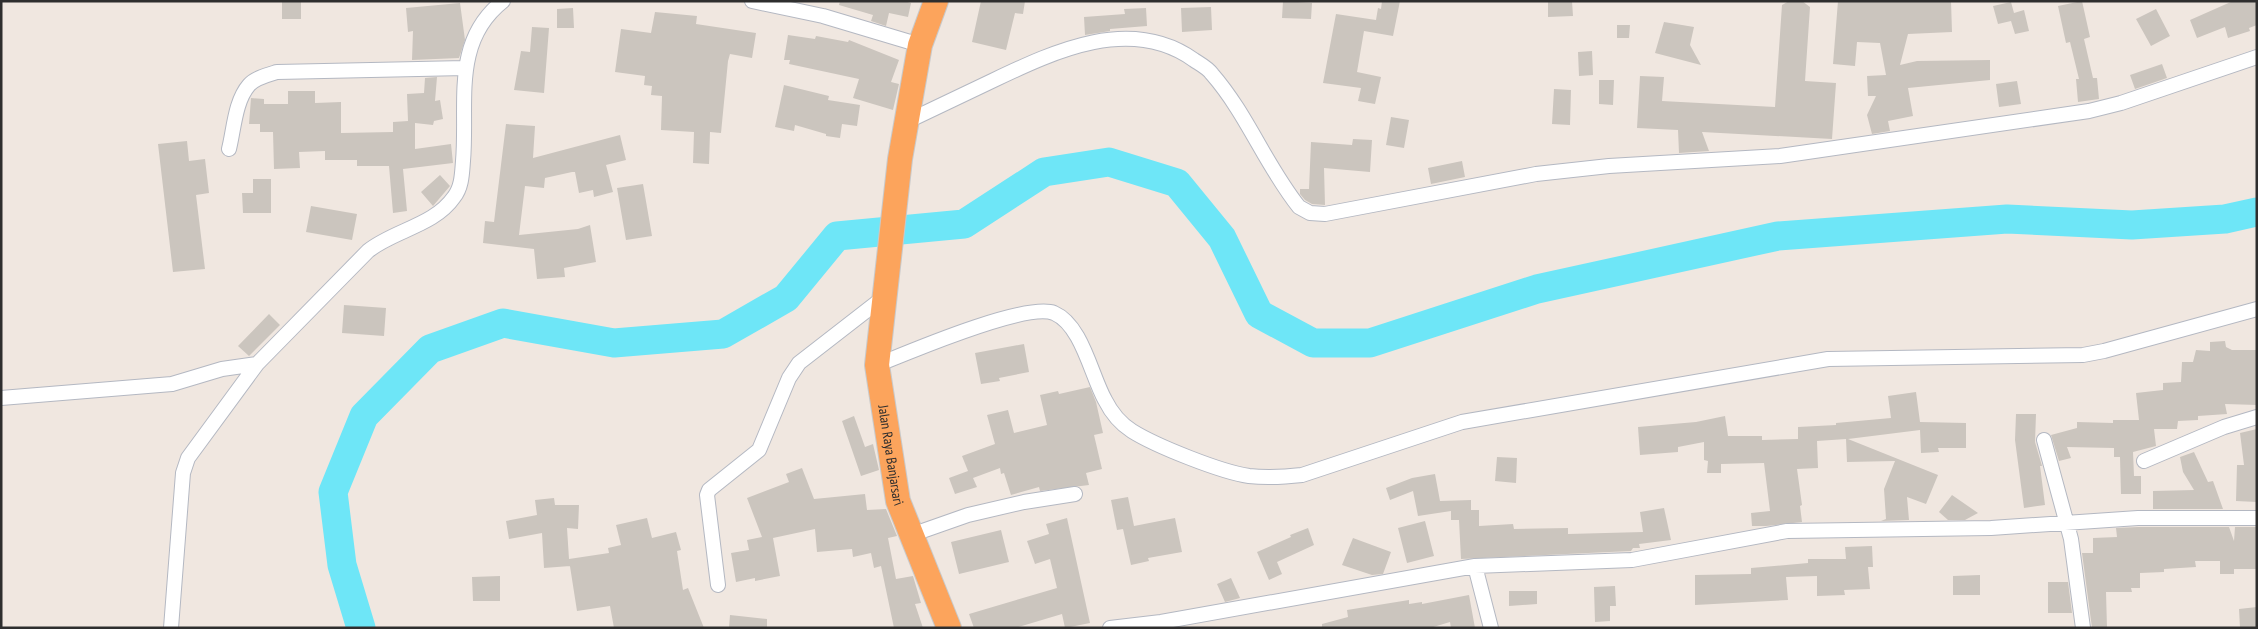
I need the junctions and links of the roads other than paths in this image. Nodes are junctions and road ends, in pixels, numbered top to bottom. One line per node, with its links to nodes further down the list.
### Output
1 (503, 1): 6 (street)
2 (752, 1): 4 (street)
3 (936, 1): 4 (highway, Jalan Raya Banjarsari)
4 (920, 44): 7 (highway, Jalan Raya Banjarsari)
5 (2257, 56): 7 (street)
6 (465, 68): 8 (street); 11 (street)
7 (908, 121): 9 (highway, Jalan Raya Banjarsari)
8 (229, 149)
9 (886, 286): 12 (highway, Jalan Raya Banjarsari); 22 (street)
10 (2257, 308): 12 (street)
11 (257, 364): 13 (street); 24 (street)
12 (877, 365): 20 (highway, Jalan Raya Banjarsari)
13 (1, 398)
14 (2257, 417): 16 (street)
15 (2044, 440): 19 (street)
16 (2144, 461)
17 (1075, 494): 20 (street)
18 (2257, 518): 19 (street)
19 (2066, 522): 21 (street); 28 (street)
20 (911, 535): 25 (highway, Jalan Raya Banjarsari)
21 (1474, 566): 23 (street); 27 (street)
22 (718, 585)
23 (1162, 625): 26 (street)
24 (171, 628)
25 (949, 628)
26 (1110, 628)
27 (1491, 628)
28 (2083, 628)

